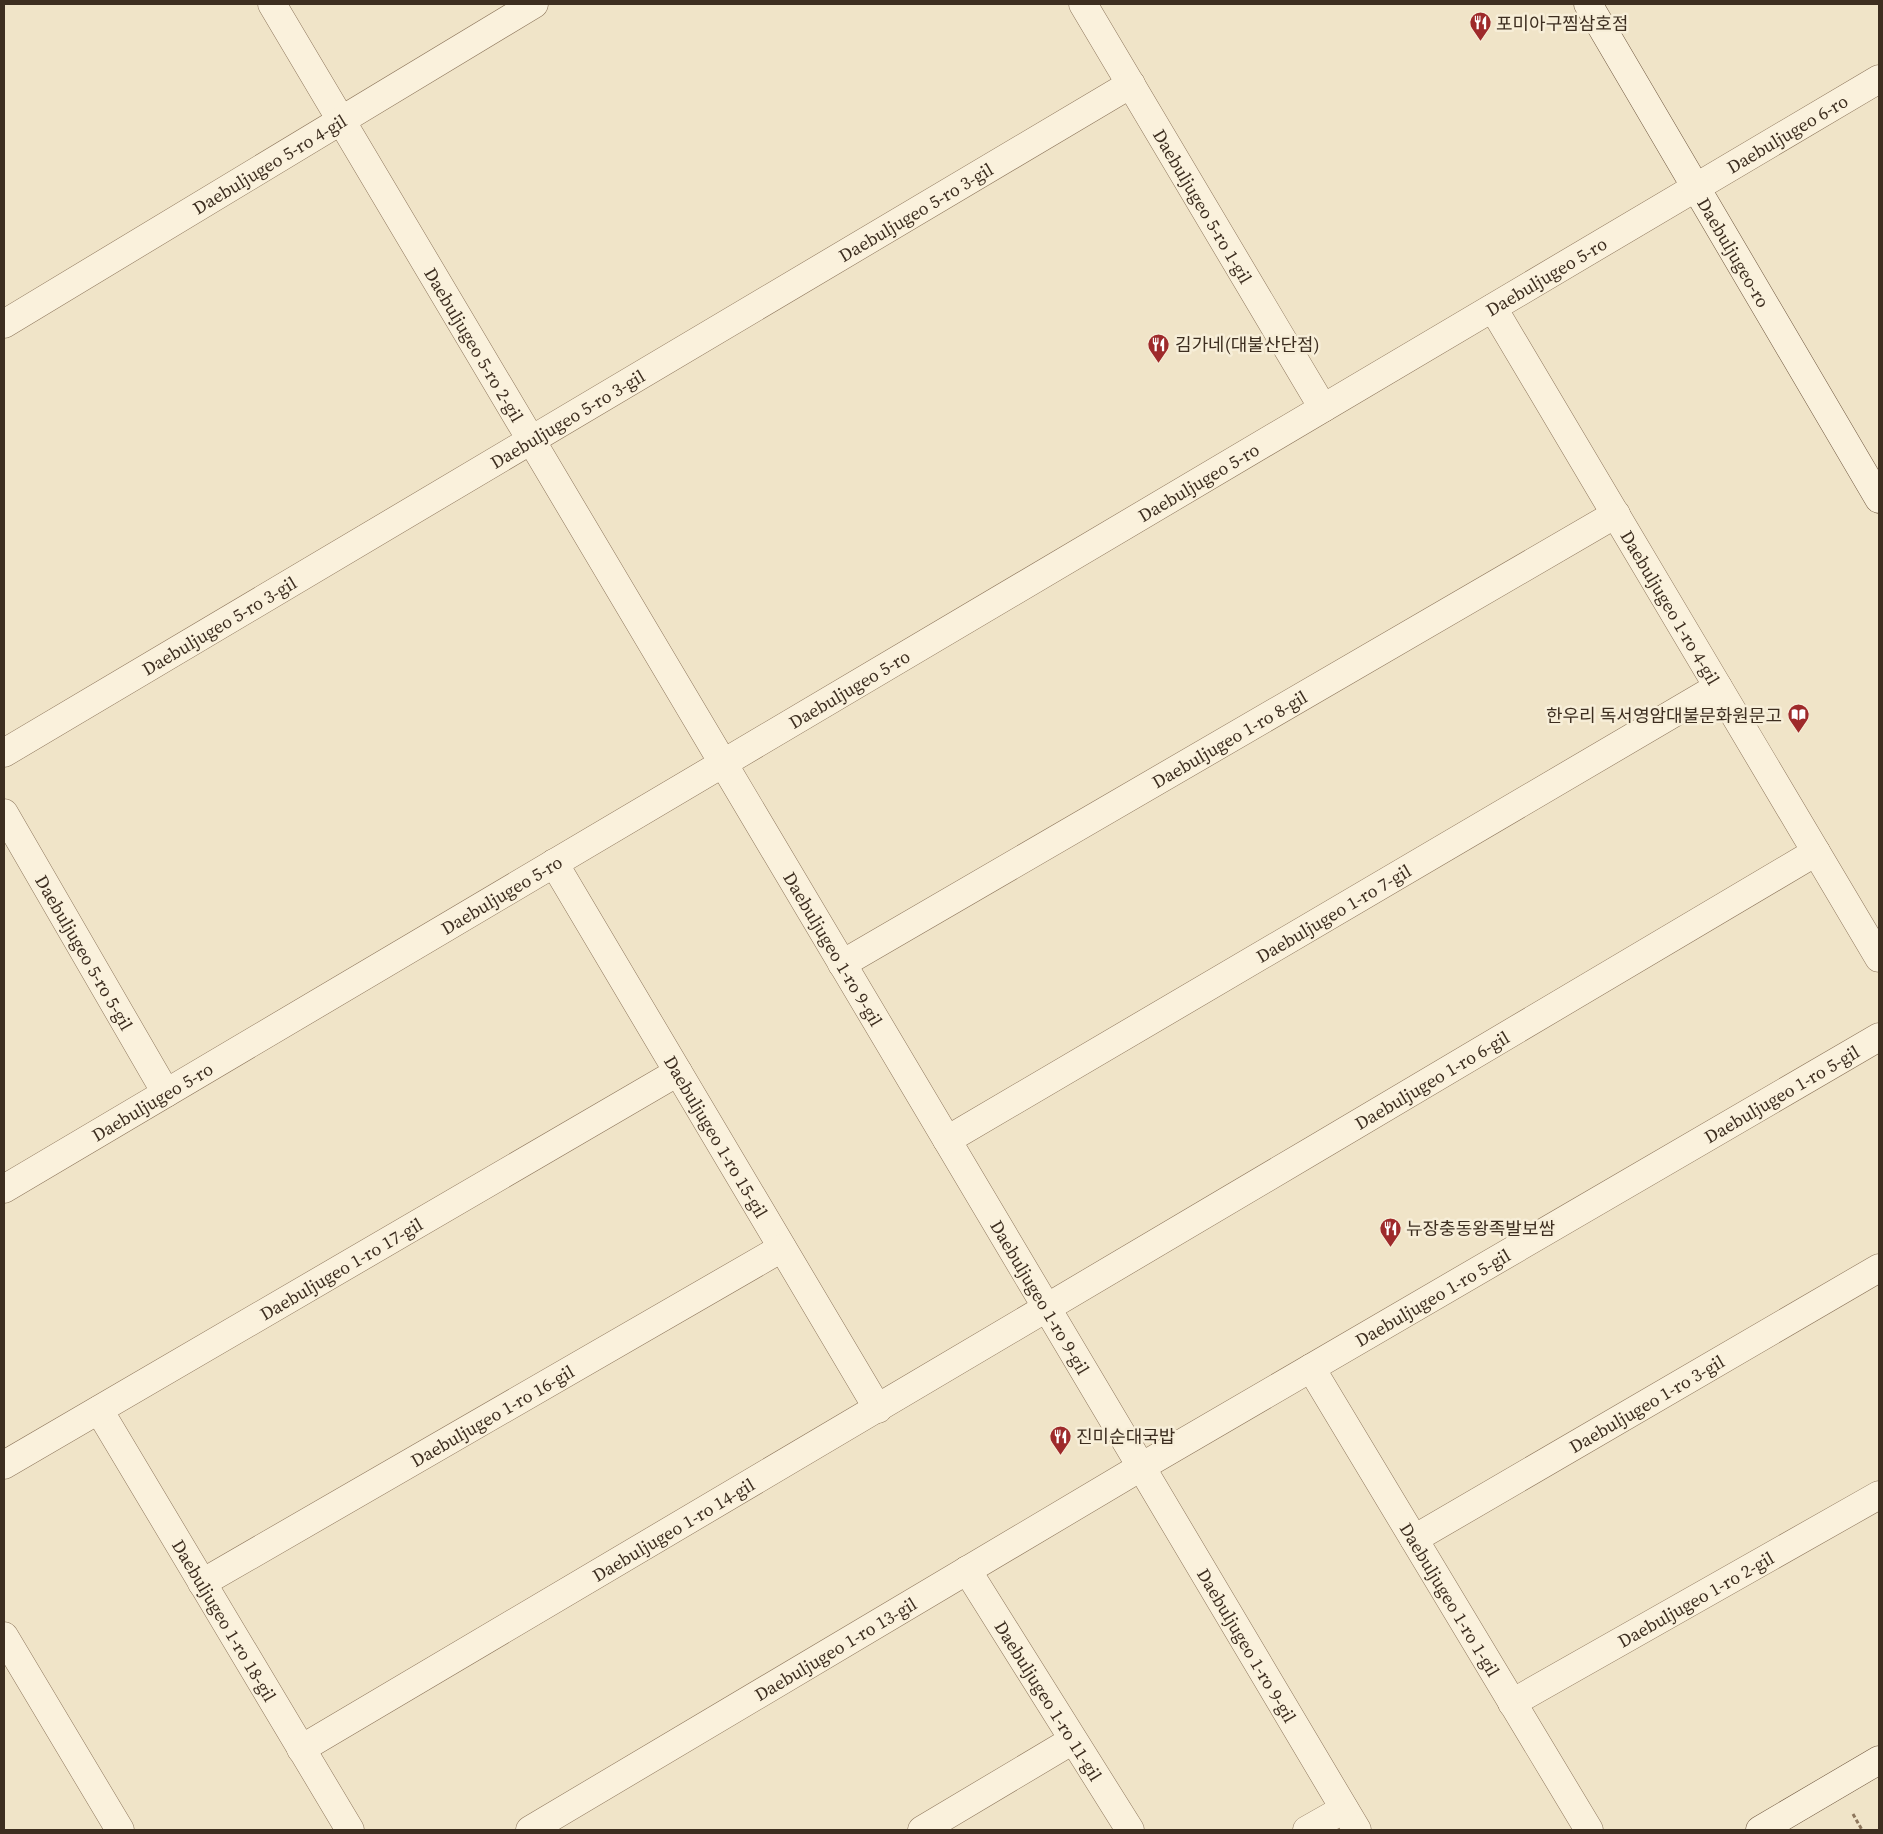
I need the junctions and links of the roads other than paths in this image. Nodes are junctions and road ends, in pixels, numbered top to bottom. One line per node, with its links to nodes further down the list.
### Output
1 (272, 4): 7 (street, Daebuljugeo 5-ro 2-gil)
2 (534, 4): 7 (street, Daebuljugeo 5-ro 4-gil)
3 (1083, 4): 6 (street, Daebuljugeo 5-ro 1-gil)
4 (1588, 4): 8 (street, Daebuljugeo-ro)
5 (1879, 79): 8 (street, Daebuljugeo 6-ro)
6 (1131, 84): 11 (street, Daebuljugeo 5-ro 1-gil); 12 (street, Daebuljugeo 5-ro 3-gil)
7 (341, 120): 10 (street, Daebuljugeo 5-ro 4-gil); 12 (street, Daebuljugeo 5-ro 2-gil)
8 (1696, 187): 9 (street, Daebuljugeo 5-ro); 13 (street, Daebuljugeo-ro)
9 (1493, 308): 11 (street, Daebuljugeo 5-ro); 14 (street, Daebuljugeo 1-ro 4-gil)
10 (4, 324)
11 (1323, 408): 17 (street, Daebuljugeo 5-ro)
12 (531, 440): 16 (street, Daebuljugeo 5-ro 3-gil); 17 (street, Daebuljugeo 5-ro 2-gil)
13 (1879, 499)
14 (1616, 514): 15 (street, Daebuljugeo 1-ro 4-gil); 22 (street, Daebuljugeo 1-ro 8-gil)
15 (1718, 687): 19 (street, Daebuljugeo 1-ro 4-gil); 26 (street, Daebuljugeo 1-ro 7-gil)
16 (4, 754)
17 (723, 763): 20 (street, Daebuljugeo 5-ro); 22 (street, Daebuljugeo 1-ro 9-gil)
18 (4, 813): 25 (street, Daebuljugeo 5-ro 5-gil)
19 (1816, 852): 21 (street, Daebuljugeo 1-ro 4-gil); 30 (street, Daebuljugeo 1-ro 6-gil)
20 (554, 863): 24 (street, Daebuljugeo 1-ro 15-gil); 25 (street, Daebuljugeo 5-ro)
21 (1879, 958)
22 (842, 964): 26 (street, Daebuljugeo 1-ro 9-gil)
23 (1879, 1037): 31 (street, Daebuljugeo 1-ro 5-gil)
24 (678, 1072): 28 (street, Daebuljugeo 1-ro 15-gil); 33 (street, Daebuljugeo 1-ro 17-gil)
25 (166, 1093): 27 (street, Daebuljugeo 5-ro)
26 (946, 1140): 30 (street, Daebuljugeo 1-ro 9-gil)
27 (4, 1189)
28 (782, 1248): 32 (street, Daebuljugeo 1-ro 15-gil); 39 (street, Daebuljugeo 1-ro 16-gil)
29 (1879, 1268): 37 (street, Daebuljugeo 1-ro 3-gil)
30 (1046, 1308): 32 (street, Daebuljugeo 1-ro 14-gil); 35 (street, Daebuljugeo 1-ro 9-gil)
31 (1311, 1368): 35 (street, Daebuljugeo 1-ro 5-gil); 37 (street, Daebuljugeo 1-ro 1-gil)
32 (878, 1409): 43 (street, Daebuljugeo 1-ro 14-gil)
33 (99, 1410): 34 (street, Daebuljugeo 1-ro 17-gil); 39 (street, Daebuljugeo 1-ro 18-gil)
34 (4, 1465)
35 (1141, 1467): 38 (street, Daebuljugeo 1-ro 13-gil); 45 (street, Daebuljugeo 1-ro 9-gil)
36 (1879, 1495): 41 (street, Daebuljugeo 1-ro 2-gil)
37 (1414, 1538): 41 (street, Daebuljugeo 1-ro 1-gil)
38 (967, 1570): 42 (street, Daebuljugeo 1-ro 11-gil); 48 (street, Daebuljugeo 1-ro 13-gil)
39 (202, 1583): 43 (street, Daebuljugeo 1-ro 18-gil)
40 (4, 1636): 46 (street)
41 (1512, 1703): 52 (street, Daebuljugeo 1-ro 1-gil)
42 (1074, 1740): 49 (street); 50 (street, Daebuljugeo 1-ro 11-gil)
43 (301, 1749): 47 (street, Daebuljugeo 1-ro 18-gil)
44 (1879, 1760): 53 (street)
45 (1350, 1820): 51 (street)
46 (120, 1830)
47 (350, 1830)
48 (530, 1830)
49 (922, 1830)
50 (1130, 1830)
51 (1307, 1830)
52 (1589, 1830)
53 (1760, 1830)

